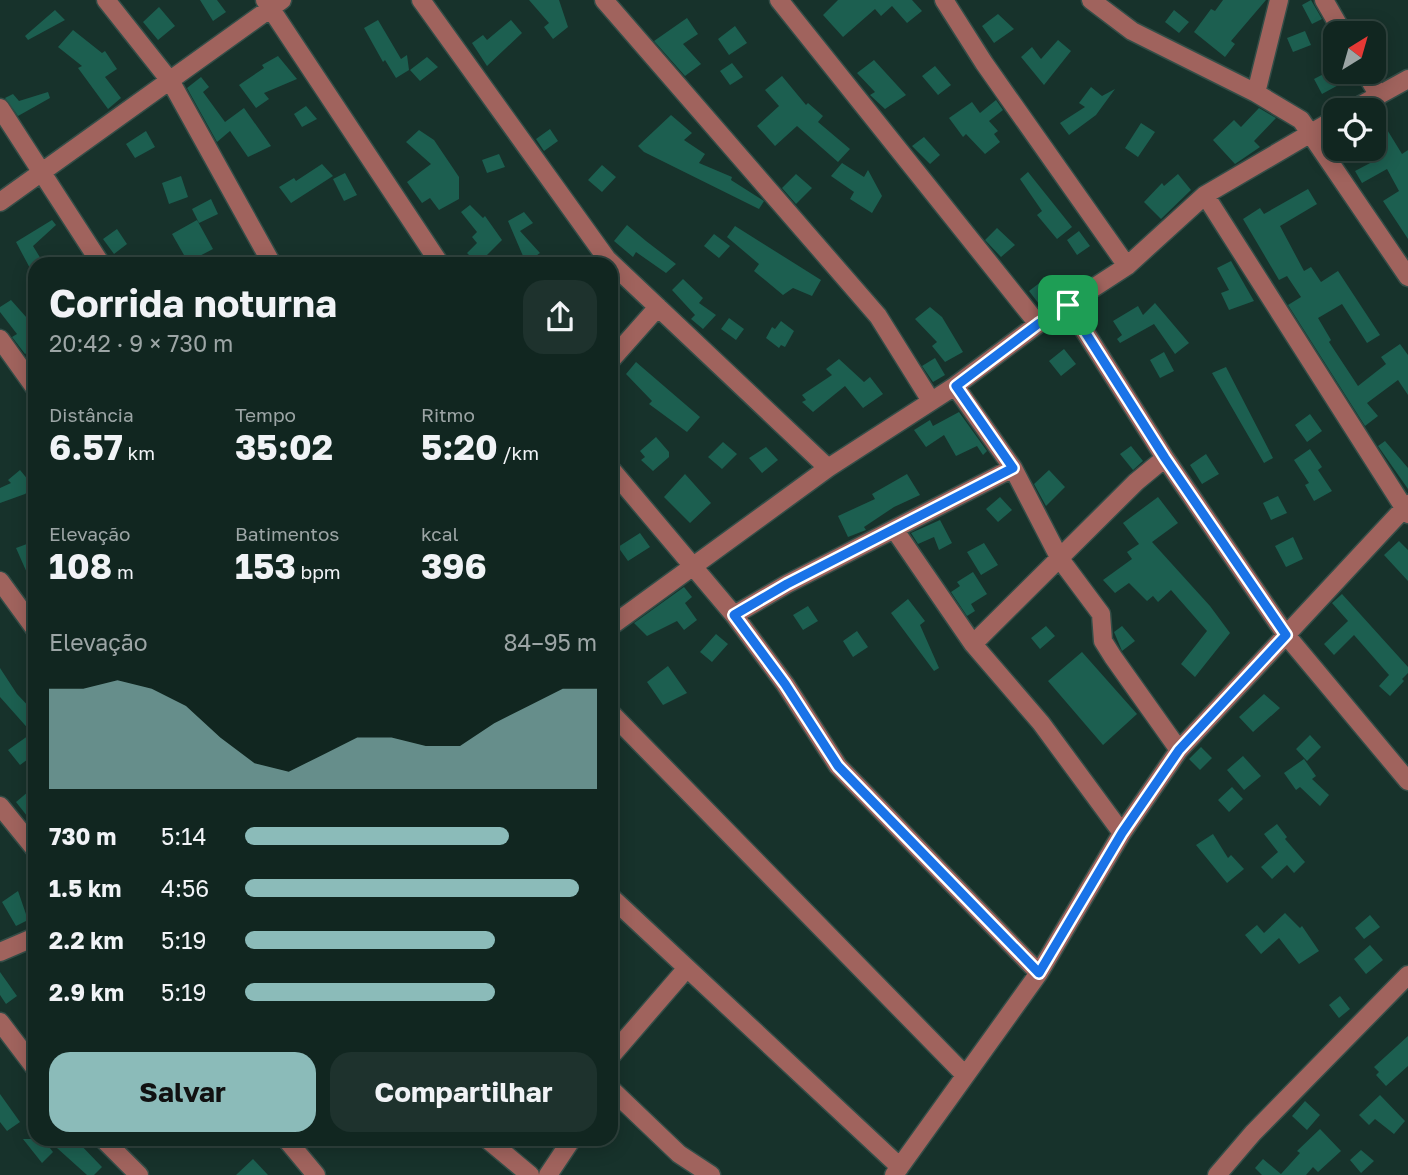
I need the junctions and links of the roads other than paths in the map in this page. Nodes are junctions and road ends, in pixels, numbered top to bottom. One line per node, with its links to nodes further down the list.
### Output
1 (106, 0): 12 (street)
2 (421, 0): 26 (street)
3 (604, 0): 37 (street)
4 (779, 0): 32 (street)
5 (944, 0): 27 (street)
6 (1091, 0): 14 (street)
7 (1279, 0): 14 (street)
8 (1324, 0): 10 (street)
9 (273, 3): 12 (street); 25 (street)
10 (1336, 21)
11 (1408, 79): 15 (street)
12 (171, 82): 20 (street); 24 (street)
13 (1372, 84): 15 (street)
14 (1256, 93): 19 (street)
15 (1379, 96): 16 (street)
16 (1375, 98)
17 (0, 108): 20 (street)
18 (1323, 125): 19 (street)
19 (1310, 132): 21 (street); 29 (street)
20 (43, 173): 22 (street); 23 (street)
21 (1205, 195): 27 (street); 42 (street)
22 (0, 202)
23 (97, 257)
24 (268, 257)
25 (436, 257)
26 (606, 257)
27 (1127, 266): 30 (street)
28 (618, 269): 31 (street)
29 (1408, 276)
30 (1068, 305): 32 (street); 38 (street)
31 (658, 307): 34 (street); 39 (street)
32 (1038, 324): 36 (street)
33 (0, 339): 35 (street)
34 (618, 351)
35 (28, 378)
36 (956, 386): 37 (street); 40 (street)
37 (932, 401): 39 (street)
38 (1165, 458): 44 (street); 50 (street)
39 (828, 468): 45 (street)
40 (1013, 468): 43 (street); 44 (street)
41 (618, 477): 45 (street)
42 (1407, 508): 50 (street)
43 (894, 529): 47 (street); 51 (street)
44 (1060, 559): 51 (street); 53 (street)
45 (693, 566): 47 (street); 49 (street)
46 (0, 582): 48 (street)
47 (734, 615): 62 (street)
48 (28, 620)
49 (618, 621)
50 (1286, 635): 53 (street); 54 (street)
51 (973, 644): 56 (street)
52 (618, 720): 67 (street)
53 (1179, 750): 56 (street)
54 (1408, 781)
55 (0, 806): 57 (street)
56 (1122, 833): 62 (street)
57 (28, 840)
58 (618, 904): 61 (street)
59 (28, 940): 60 (street)
60 (0, 952)
61 (687, 968): 65 (street); 73 (street)
62 (1039, 973): 67 (street)
63 (1408, 975): 79 (street)
64 (0, 1022): 66 (street)
65 (618, 1048)
66 (28, 1059)
67 (965, 1074): 73 (street)
68 (618, 1096): 78 (street)
69 (110, 1146): 74 (street)
70 (292, 1146): 75 (street)
71 (495, 1146): 76 (street)
72 (567, 1146): 77 (street)
73 (897, 1171)
74 (139, 1175)
75 (316, 1175)
76 (530, 1175)
77 (548, 1175)
78 (711, 1175)
79 (1217, 1175)

